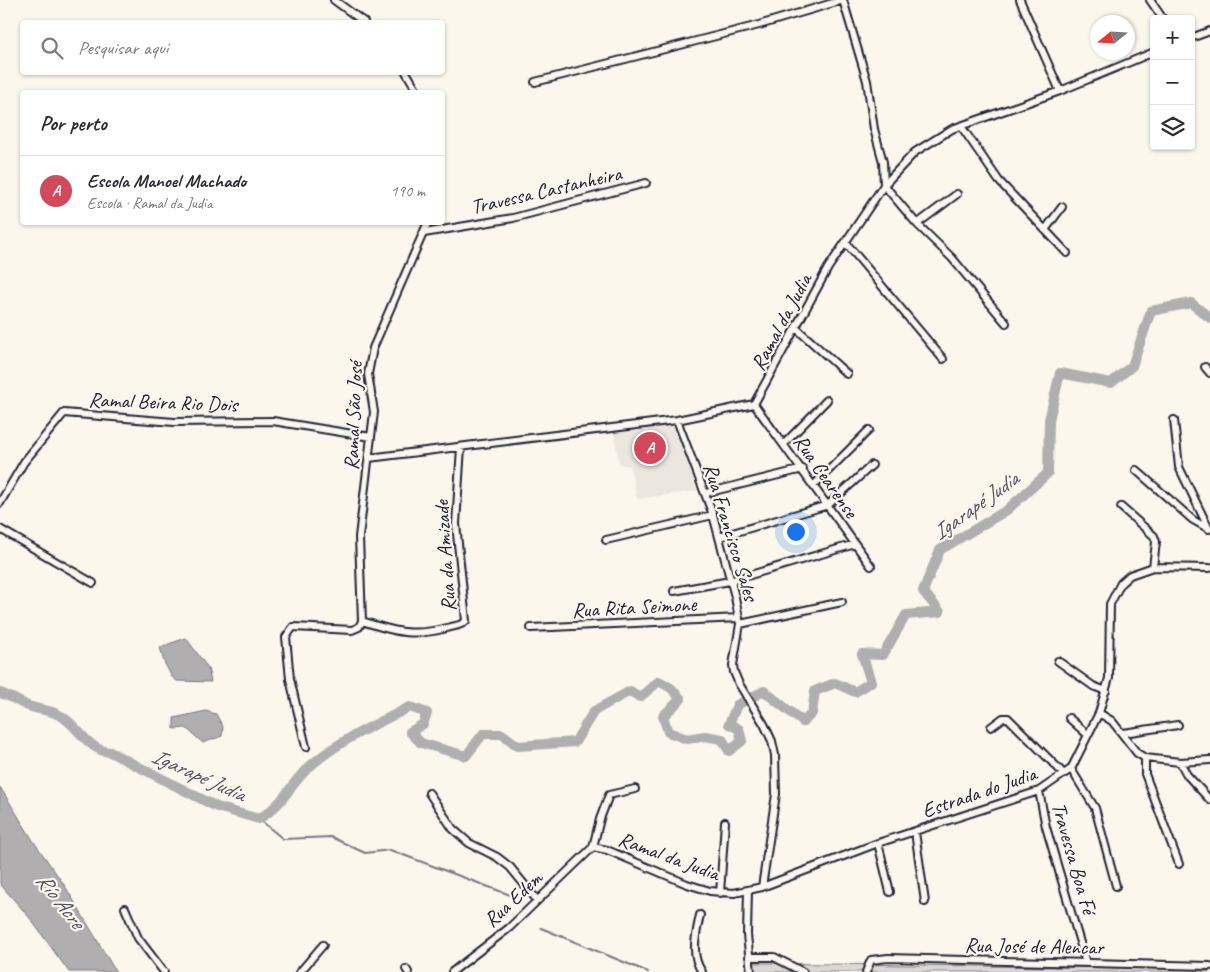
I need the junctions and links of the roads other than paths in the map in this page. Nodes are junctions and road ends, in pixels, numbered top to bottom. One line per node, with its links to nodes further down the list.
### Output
1 (334, 0): 6 (street)
2 (843, 0): 11 (street); 16 (street)
3 (1020, 0): 13 (street)
4 (1150, 0): 5 (street)
5 (1160, 15)
6 (361, 20)
7 (1210, 31): 8 (street)
8 (1195, 37)
9 (1150, 54): 13 (street, Ramal da Judia)
10 (408, 75): 12 (street)
11 (535, 82)
12 (417, 90)
13 (1060, 90): 14 (street, Ramal da Judia)
14 (961, 126): 16 (street, Ramal da Judia); 21 (street)
15 (646, 183): 22 (street, Travessa Castanheira)
16 (884, 185): 19 (street); 23 (street, Ramal da Judia)
17 (957, 194): 19 (street)
18 (1062, 207): 21 (street)
19 (917, 224): 25 (street)
20 (427, 225): 22 (street, Ramal São José)
21 (1045, 230): 24 (street)
22 (424, 233): 36 (street, Ramal São José)
23 (846, 243): 26 (street, Ramal da Judia); 27 (street)
24 (1067, 253)
25 (1006, 323)
26 (796, 328): 30 (street); 32 (street, Ramal da Judia)
27 (943, 359)
28 (1205, 367): 29 (street)
29 (1210, 373)
30 (848, 374)
31 (827, 400): 37 (street)
32 (754, 404): 33 (street); 37 (street, Rua Cearense)
33 (677, 420): 38 (street); 44 (street, Rua Francisco Sales)
34 (1174, 420): 50 (street)
35 (869, 430): 43 (street)
36 (371, 437): 39 (street, Ramal São José); 45 (street, Ramal Beira Rio Dois)
37 (784, 444): 41 (street, Rua Cearense)
38 (461, 447): 39 (street); 61 (street, Rua da Amizade)
39 (369, 458): 61 (street, Ramal São José)
40 (872, 465): 46 (street)
41 (803, 469): 43 (street, Rua Cearense); 44 (street)
42 (1136, 470): 50 (street)
43 (814, 485): 46 (street, Rua Cearense)
44 (706, 494): 48 (street, Rua Francisco Sales)
45 (0, 503)
46 (828, 505): 51 (street); 53 (street, Rua Cearense)
47 (1121, 507): 55 (street)
48 (713, 516): 51 (street, Rua Francisco Sales); 52 (street)
49 (0, 529): 58 (street)
50 (1210, 530)
51 (719, 537): 57 (street, Rua Francisco Sales)
52 (606, 540)
53 (855, 544): 54 (street, Rua Cearense); 57 (street)
54 (871, 566)
55 (1153, 567): 56 (street, Estrada do Judia); 65 (street, Estrada do Judia)
56 (1210, 568)
57 (730, 581): 59 (street); 62 (street, Rua Francisco Sales)
58 (93, 583)
59 (674, 592)
60 (842, 602): 62 (street)
61 (362, 621): 72 (street)
62 (739, 621): 63 (street, Rua Rita Seimone); 88 (street, Rua Francisco Sales)
63 (531, 628)
64 (1058, 661): 65 (street)
65 (1106, 691): 66 (street, Estrada do Judia)
66 (1099, 713): 70 (street); 71 (street, Estrada do Judia)
67 (1069, 718): 71 (street)
68 (1178, 725): 70 (street)
69 (991, 727): 77 (street)
70 (1123, 733): 73 (street)
71 (1088, 736): 76 (street, Estrada do Judia)
72 (306, 747)
73 (1145, 758): 75 (street); 86 (street)
74 (1210, 760): 75 (street)
75 (1180, 762): 81 (street)
76 (1071, 769): 77 (street, Estrada do Judia); 87 (street)
77 (1064, 774): 79 (street, Estrada do Judia)
78 (635, 790): 85 (street)
79 (1039, 791): 83 (street, Estrada do Judia); 99 (street, Travessa Boa Fé)
80 (429, 792): 92 (street)
81 (1210, 800)
82 (725, 822): 91 (street)
83 (915, 832): 84 (street, Estrada do Judia); 93 (street)
84 (878, 843): 88 (street, Estrada do Judia); 90 (street)
85 (593, 847): 91 (street, Ramal da Judia); 92 (street, Rua Edem)
86 (1180, 864)
87 (1116, 886)
88 (762, 887): 89 (street, Ramal da Judia)
89 (748, 890): 91 (street, Ramal da Judia); 97 (street)
90 (890, 892)
91 (720, 893)
92 (537, 900): 104 (street, Rua Edem)
93 (925, 902)
94 (125, 908): 102 (street)
95 (700, 915): 105 (street)
96 (323, 946): 103 (street)
97 (749, 957): 106 (street); 107 (street)
98 (1030, 963): 99 (street, Rua José de Alencar); 108 (street, Rua José de Alencar); 109 (street)
99 (1086, 963): 101 (street, Rua José de Alencar)
100 (1210, 966): 101 (street, Rua José de Alencar)
101 (1148, 969)
102 (164, 972)
103 (300, 972)
104 (452, 972)
105 (702, 972)
106 (751, 972)
107 (803, 972)
108 (866, 972)
109 (1030, 972)

